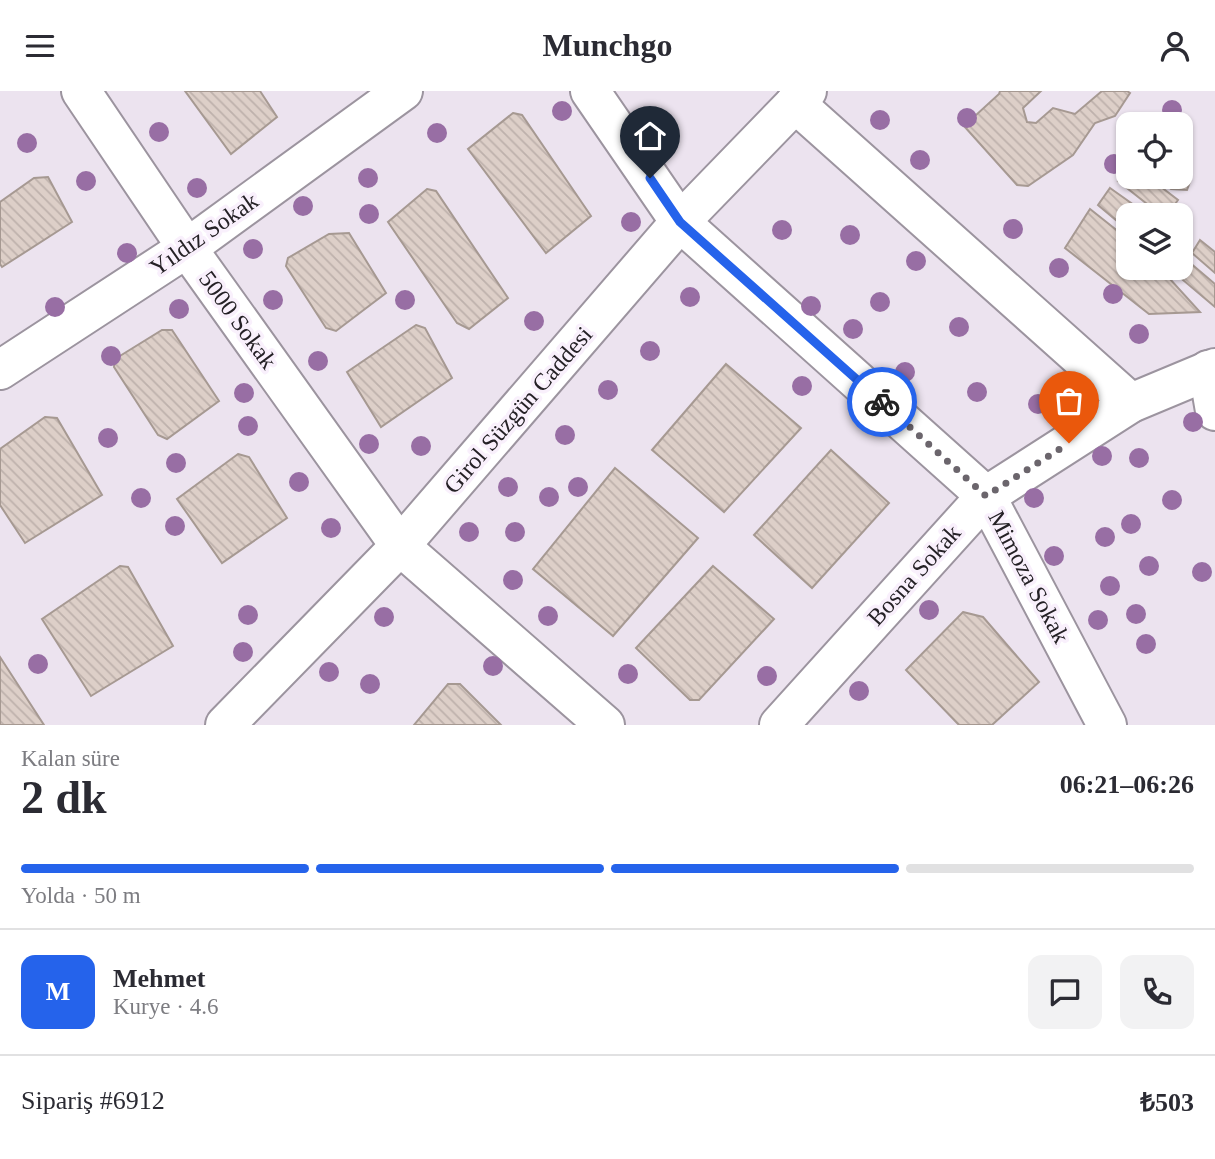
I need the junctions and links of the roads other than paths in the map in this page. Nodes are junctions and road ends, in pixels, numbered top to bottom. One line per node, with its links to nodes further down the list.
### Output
1 (81, 91): 6 (street, 5000 Sokak)
2 (403, 91): 6 (street, Yıldız Sokak)
3 (590, 91): 5 (street, Mimoza Sokak)
4 (801, 97): 5 (street, Girol Süzgün Caddesi); 9 (street)
5 (680, 222): 11 (street, Mimoza Sokak); 12 (street, Girol Süzgün Caddesi)
6 (187, 248): 8 (street, Yıldız Sokak); 12 (street, 5000 Sokak)
7 (1211, 369): 9 (street, Bosna Sokak); 10 (street)
8 (0, 370)
9 (1131, 403): 11 (street, Bosna Sokak)
10 (1215, 411)
11 (986, 496): 15 (street, Bosna Sokak); 16 (street, Mimoza Sokak)
12 (400, 546): 13 (street, Girol Süzgün Caddesi); 14 (street, 5000 Sokak)
13 (225, 725)
14 (606, 725)
15 (779, 725)
16 (1107, 725)

